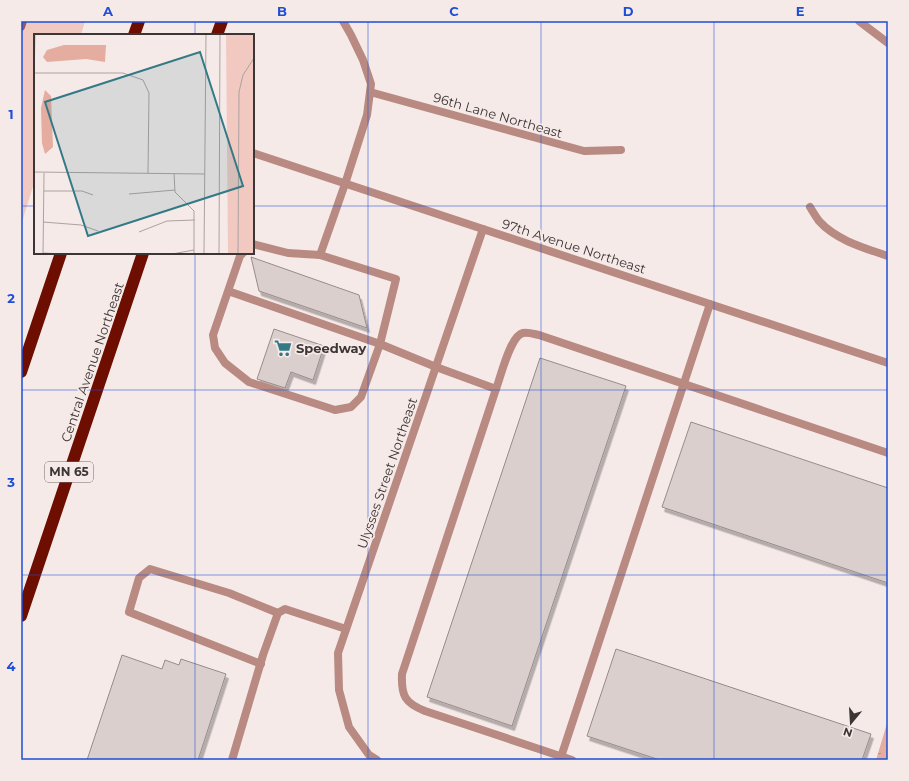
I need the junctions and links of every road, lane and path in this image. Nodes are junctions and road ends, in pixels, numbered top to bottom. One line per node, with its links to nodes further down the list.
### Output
1 (23, 21): 6 (street)
2 (139, 21): 7 (highway)
3 (222, 21): 8 (highway)
4 (343, 21): 10 (street)
5 (859, 21): 9 (street)
6 (21, 27)
7 (134, 34)
8 (217, 34)
9 (888, 43)
10 (370, 92): 11 (street, 96th Lane Northeast); 13 (street)
11 (621, 150)
12 (254, 153): 13 (street, 97th Avenue Northeast)
13 (345, 184): 15 (street, 97th Avenue Northeast); 20 (street)
14 (810, 208): 21 (street)
15 (483, 229): 23 (street, 97th Avenue Northeast); 26 (street, Ulysses Street Northeast)
16 (254, 244): 20 (street)
17 (61, 254): 27 (highway)
18 (143, 254): 32 (highway, Central Avenue Northeast / MN 65)
19 (242, 254): 22 (street)
20 (320, 255): 24 (street)
21 (888, 256)
22 (228, 291): 24 (street); 24 (street)
23 (710, 304): 25 (street, 97th Avenue Northeast); 28 (street)
24 (380, 344): 26 (street)
25 (888, 363)
26 (436, 367): 29 (street); 33 (street, Ulysses Street Northeast)
27 (21, 372)
28 (684, 384): 29 (street); 30 (street); 35 (street)
29 (496, 389): 35 (street)
30 (888, 453)
31 (278, 613): 33 (street); 34 (street); 34 (street)
32 (21, 616)
33 (346, 629): 37 (street, Ulysses Street Northeast)
34 (261, 664): 36 (street)
35 (560, 758): 38 (street)
36 (232, 760)
37 (377, 760)
38 (572, 760)

